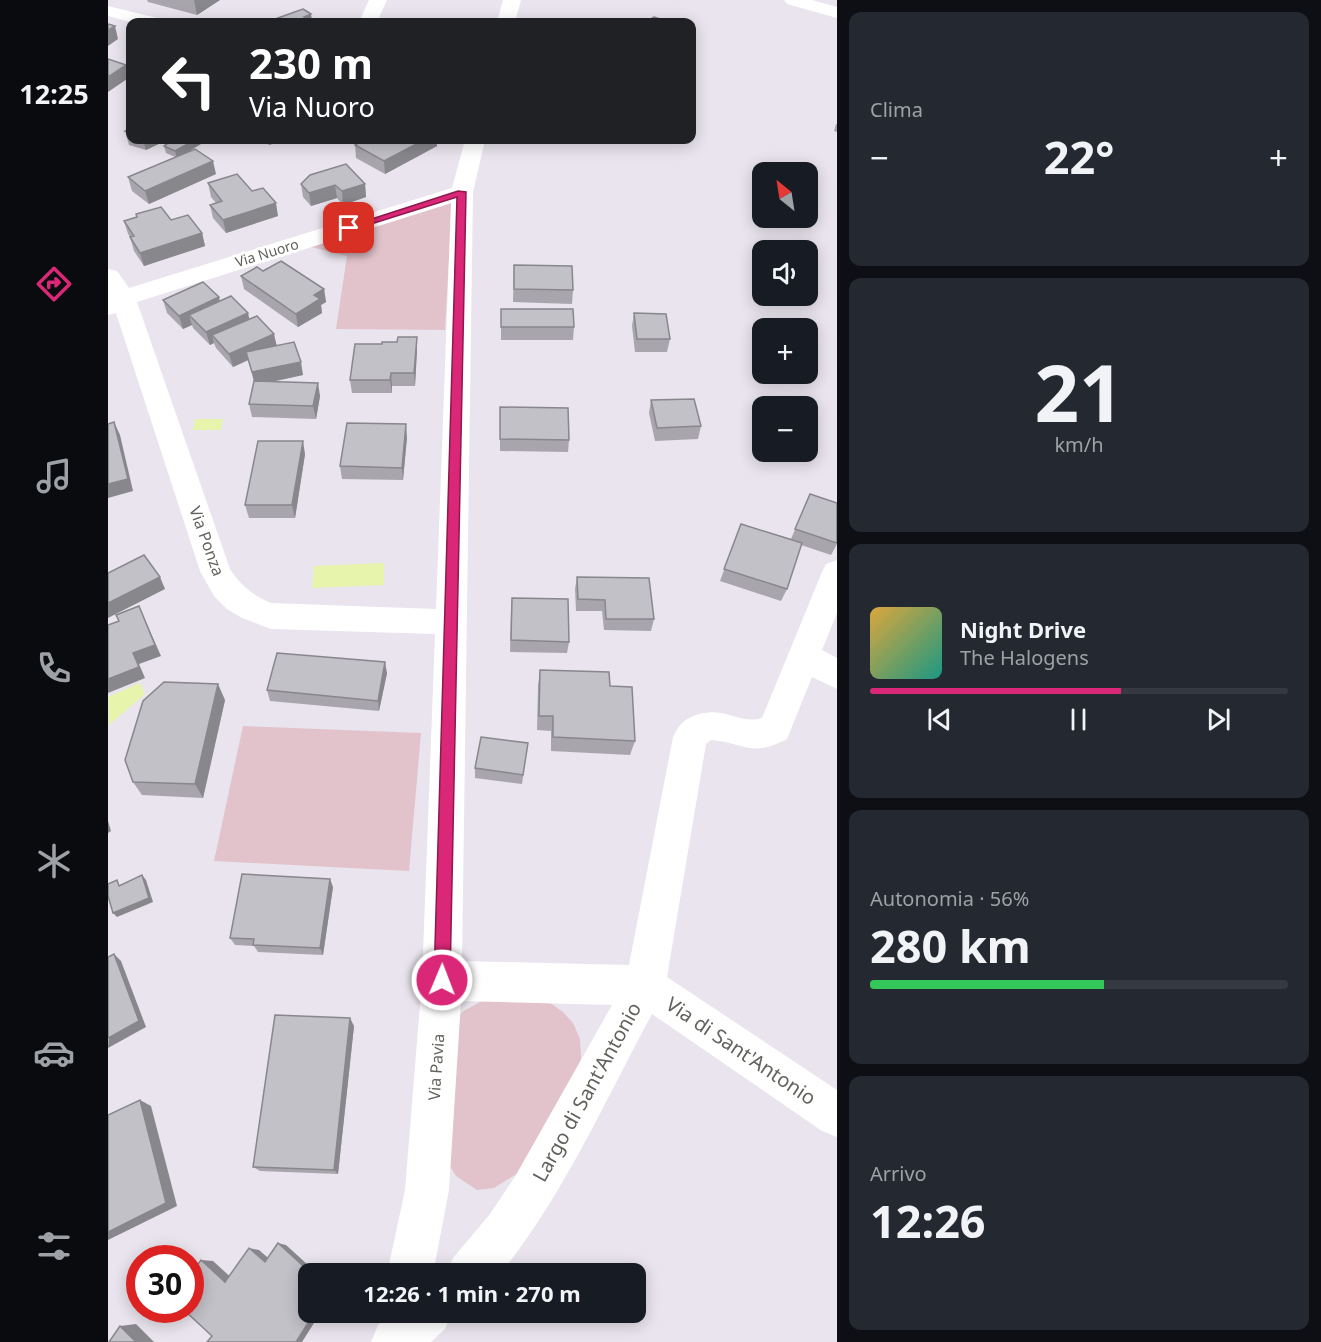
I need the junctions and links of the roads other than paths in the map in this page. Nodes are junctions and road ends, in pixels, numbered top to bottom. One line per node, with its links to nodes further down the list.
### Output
1 (378, 0): 7 (street)
2 (512, 0): 8 (street)
3 (793, 0): 5 (street)
4 (108, 11): 6 (street)
5 (837, 13)
6 (135, 18)
7 (370, 18)
8 (507, 18)
9 (474, 144): 10 (street, Via Pavia)
10 (462, 192): 11 (street, Via Nuoro); 13 (street, Via Pavia)
11 (113, 294): 13 (street, Via Ponza)
12 (837, 572): 14 (street)
13 (450, 622): 16 (street, Via Pavia)
14 (804, 656): 15 (street); 17 (street)
15 (837, 675)
16 (442, 980): 17 (street, Largo di Sant'Antonio); 19 (street, Via Pavia)
17 (645, 986): 18 (street, Via di Sant'Antonio); 20 (street, Largo di Sant'Antonio)
18 (837, 1116)
19 (412, 1263)
20 (478, 1263)
21 (398, 1323): 23 (street)
22 (416, 1323): 23 (street)
23 (394, 1342)

